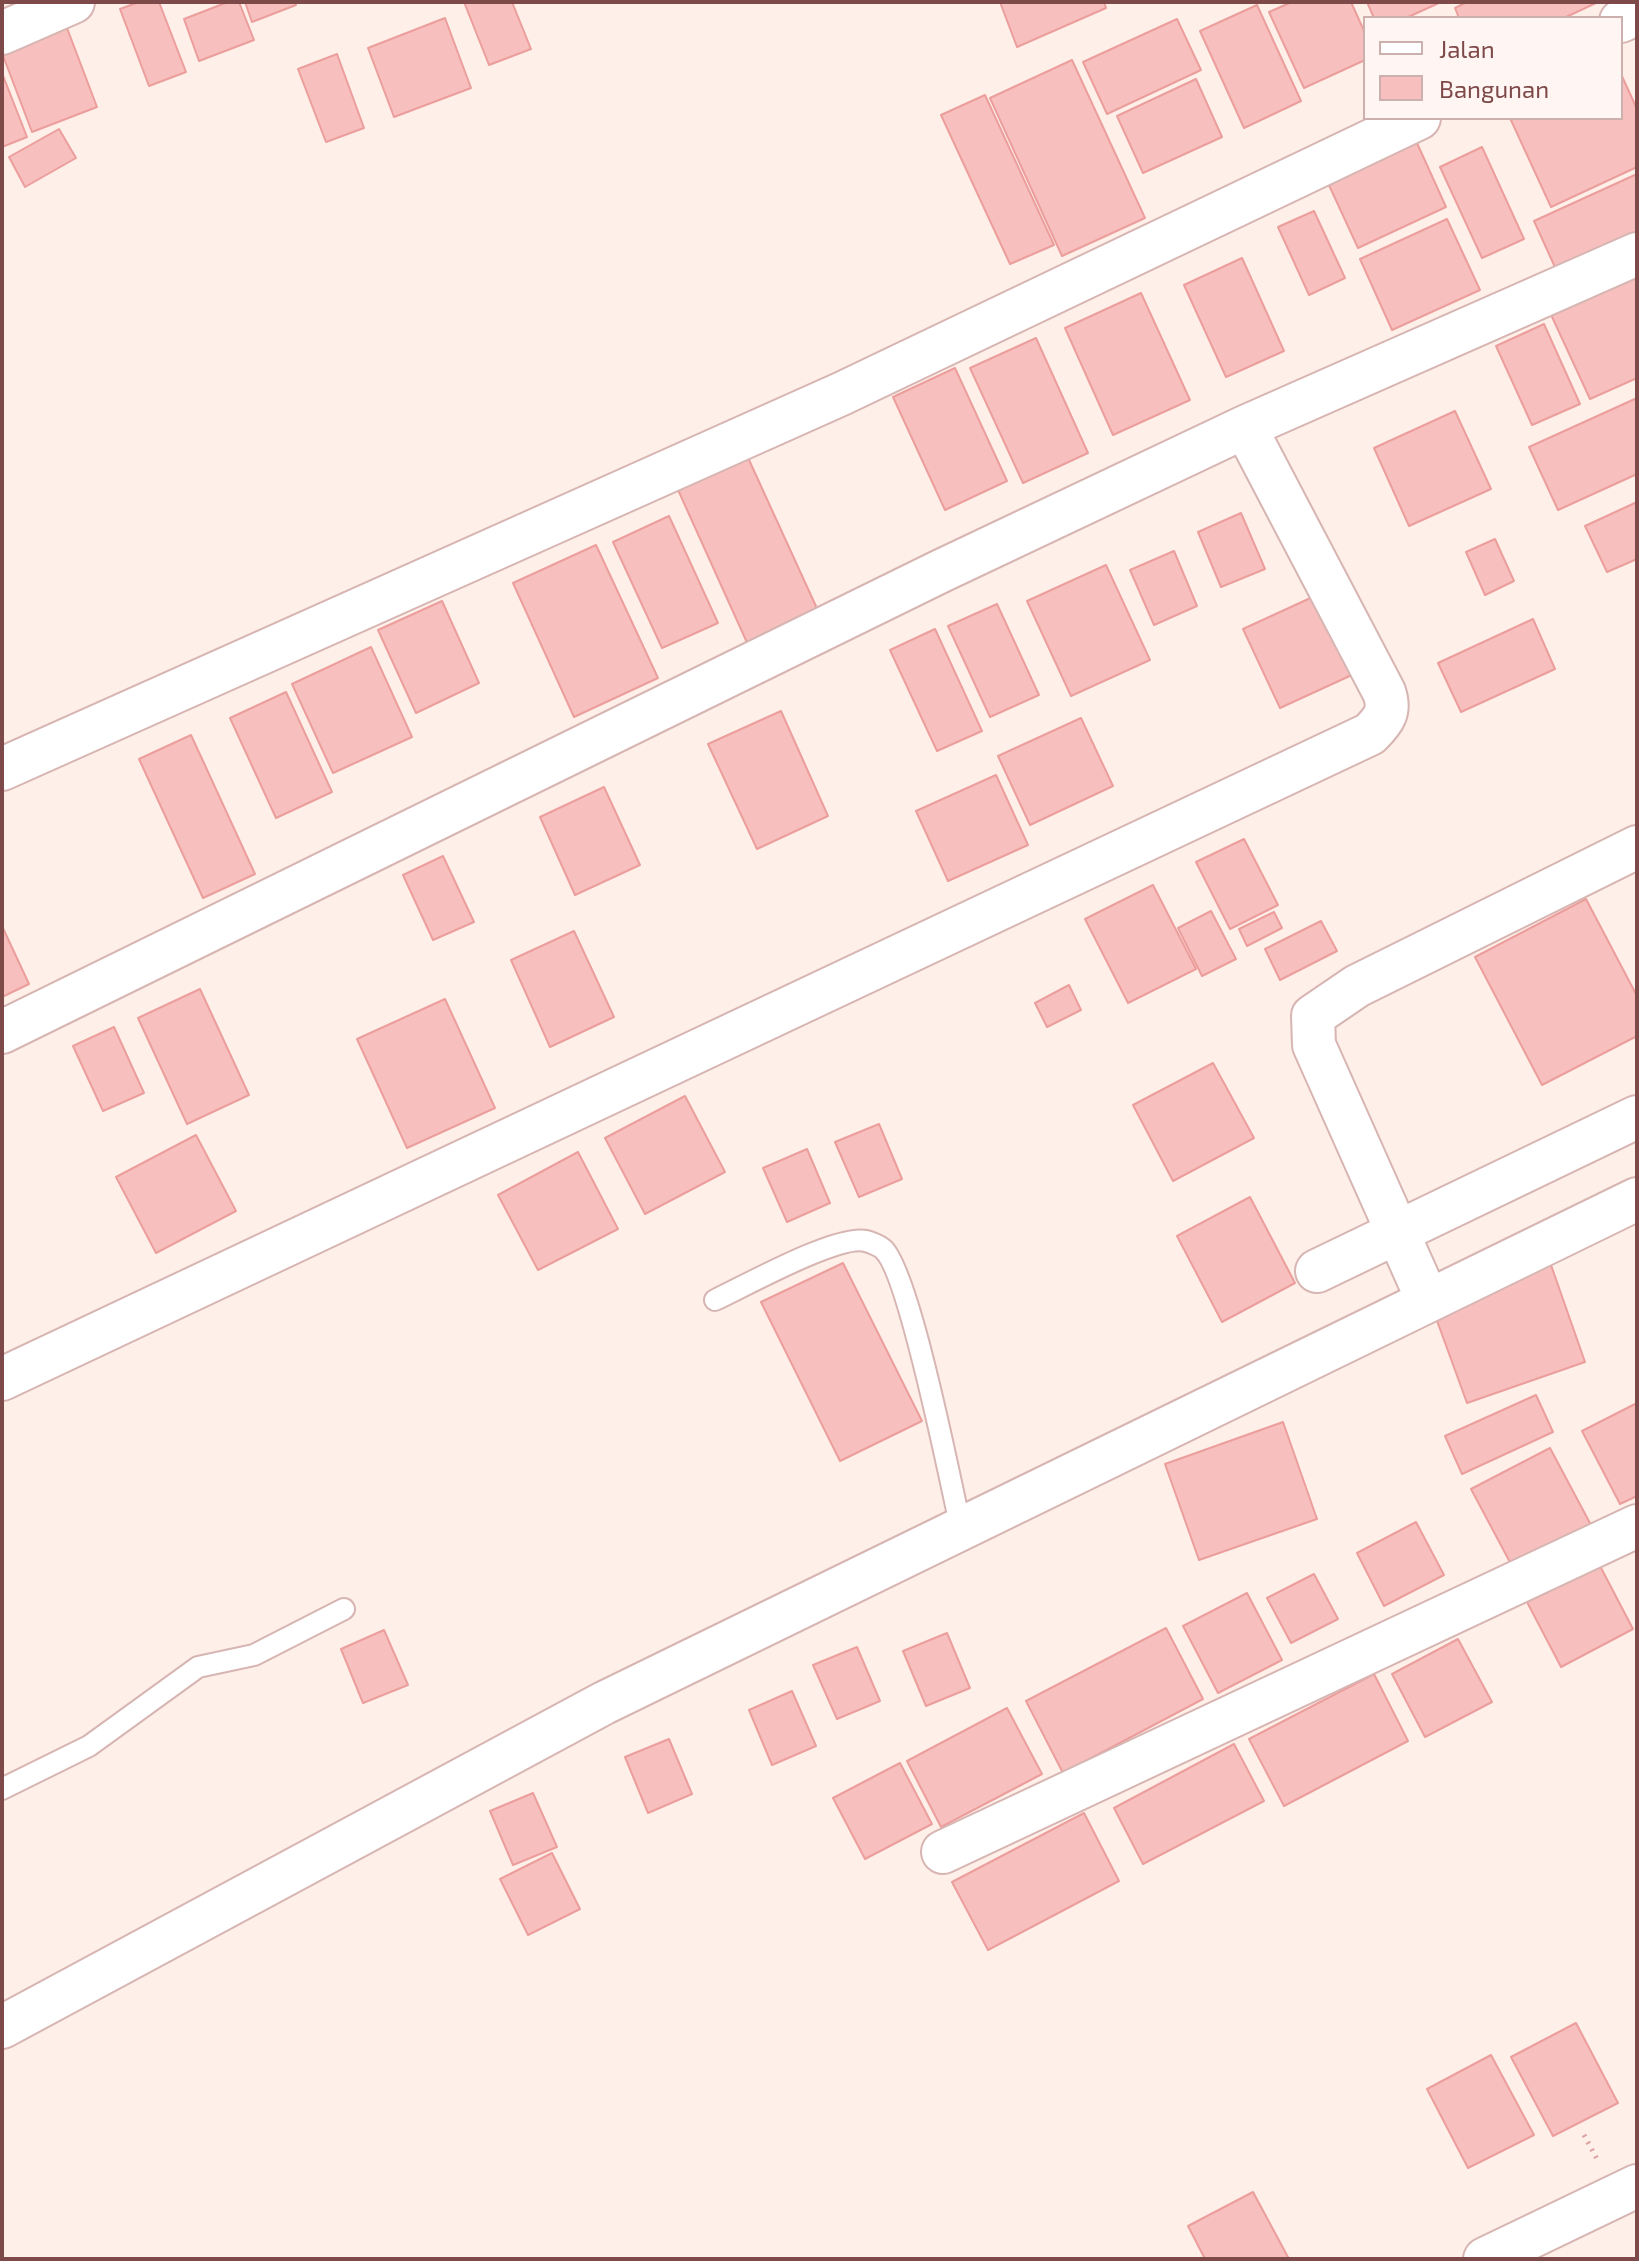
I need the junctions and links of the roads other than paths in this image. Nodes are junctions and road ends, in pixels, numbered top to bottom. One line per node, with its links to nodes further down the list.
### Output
1 (73, 2): 2 (street)
2 (2, 33)
3 (1415, 120): 6 (street)
4 (1637, 254): 5 (street)
5 (1245, 427): 8 (street); 15 (street)
6 (2, 769)
7 (1637, 847): 11 (street)
8 (2, 1032)
9 (1637, 1117): 11 (street)
10 (1637, 1199): 14 (street)
11 (1397, 1233): 12 (street); 14 (street)
12 (1317, 1271)
13 (715, 1300): 17 (lane)
14 (1428, 1301): 17 (street)
15 (2, 1379)
16 (1637, 1526): 20 (street)
17 (961, 1529): 21 (street)
18 (344, 1609): 19 (lane)
19 (2, 1789)
20 (943, 1852)
21 (2, 2027)
22 (1637, 2186): 23 (street)
23 (1485, 2259)

